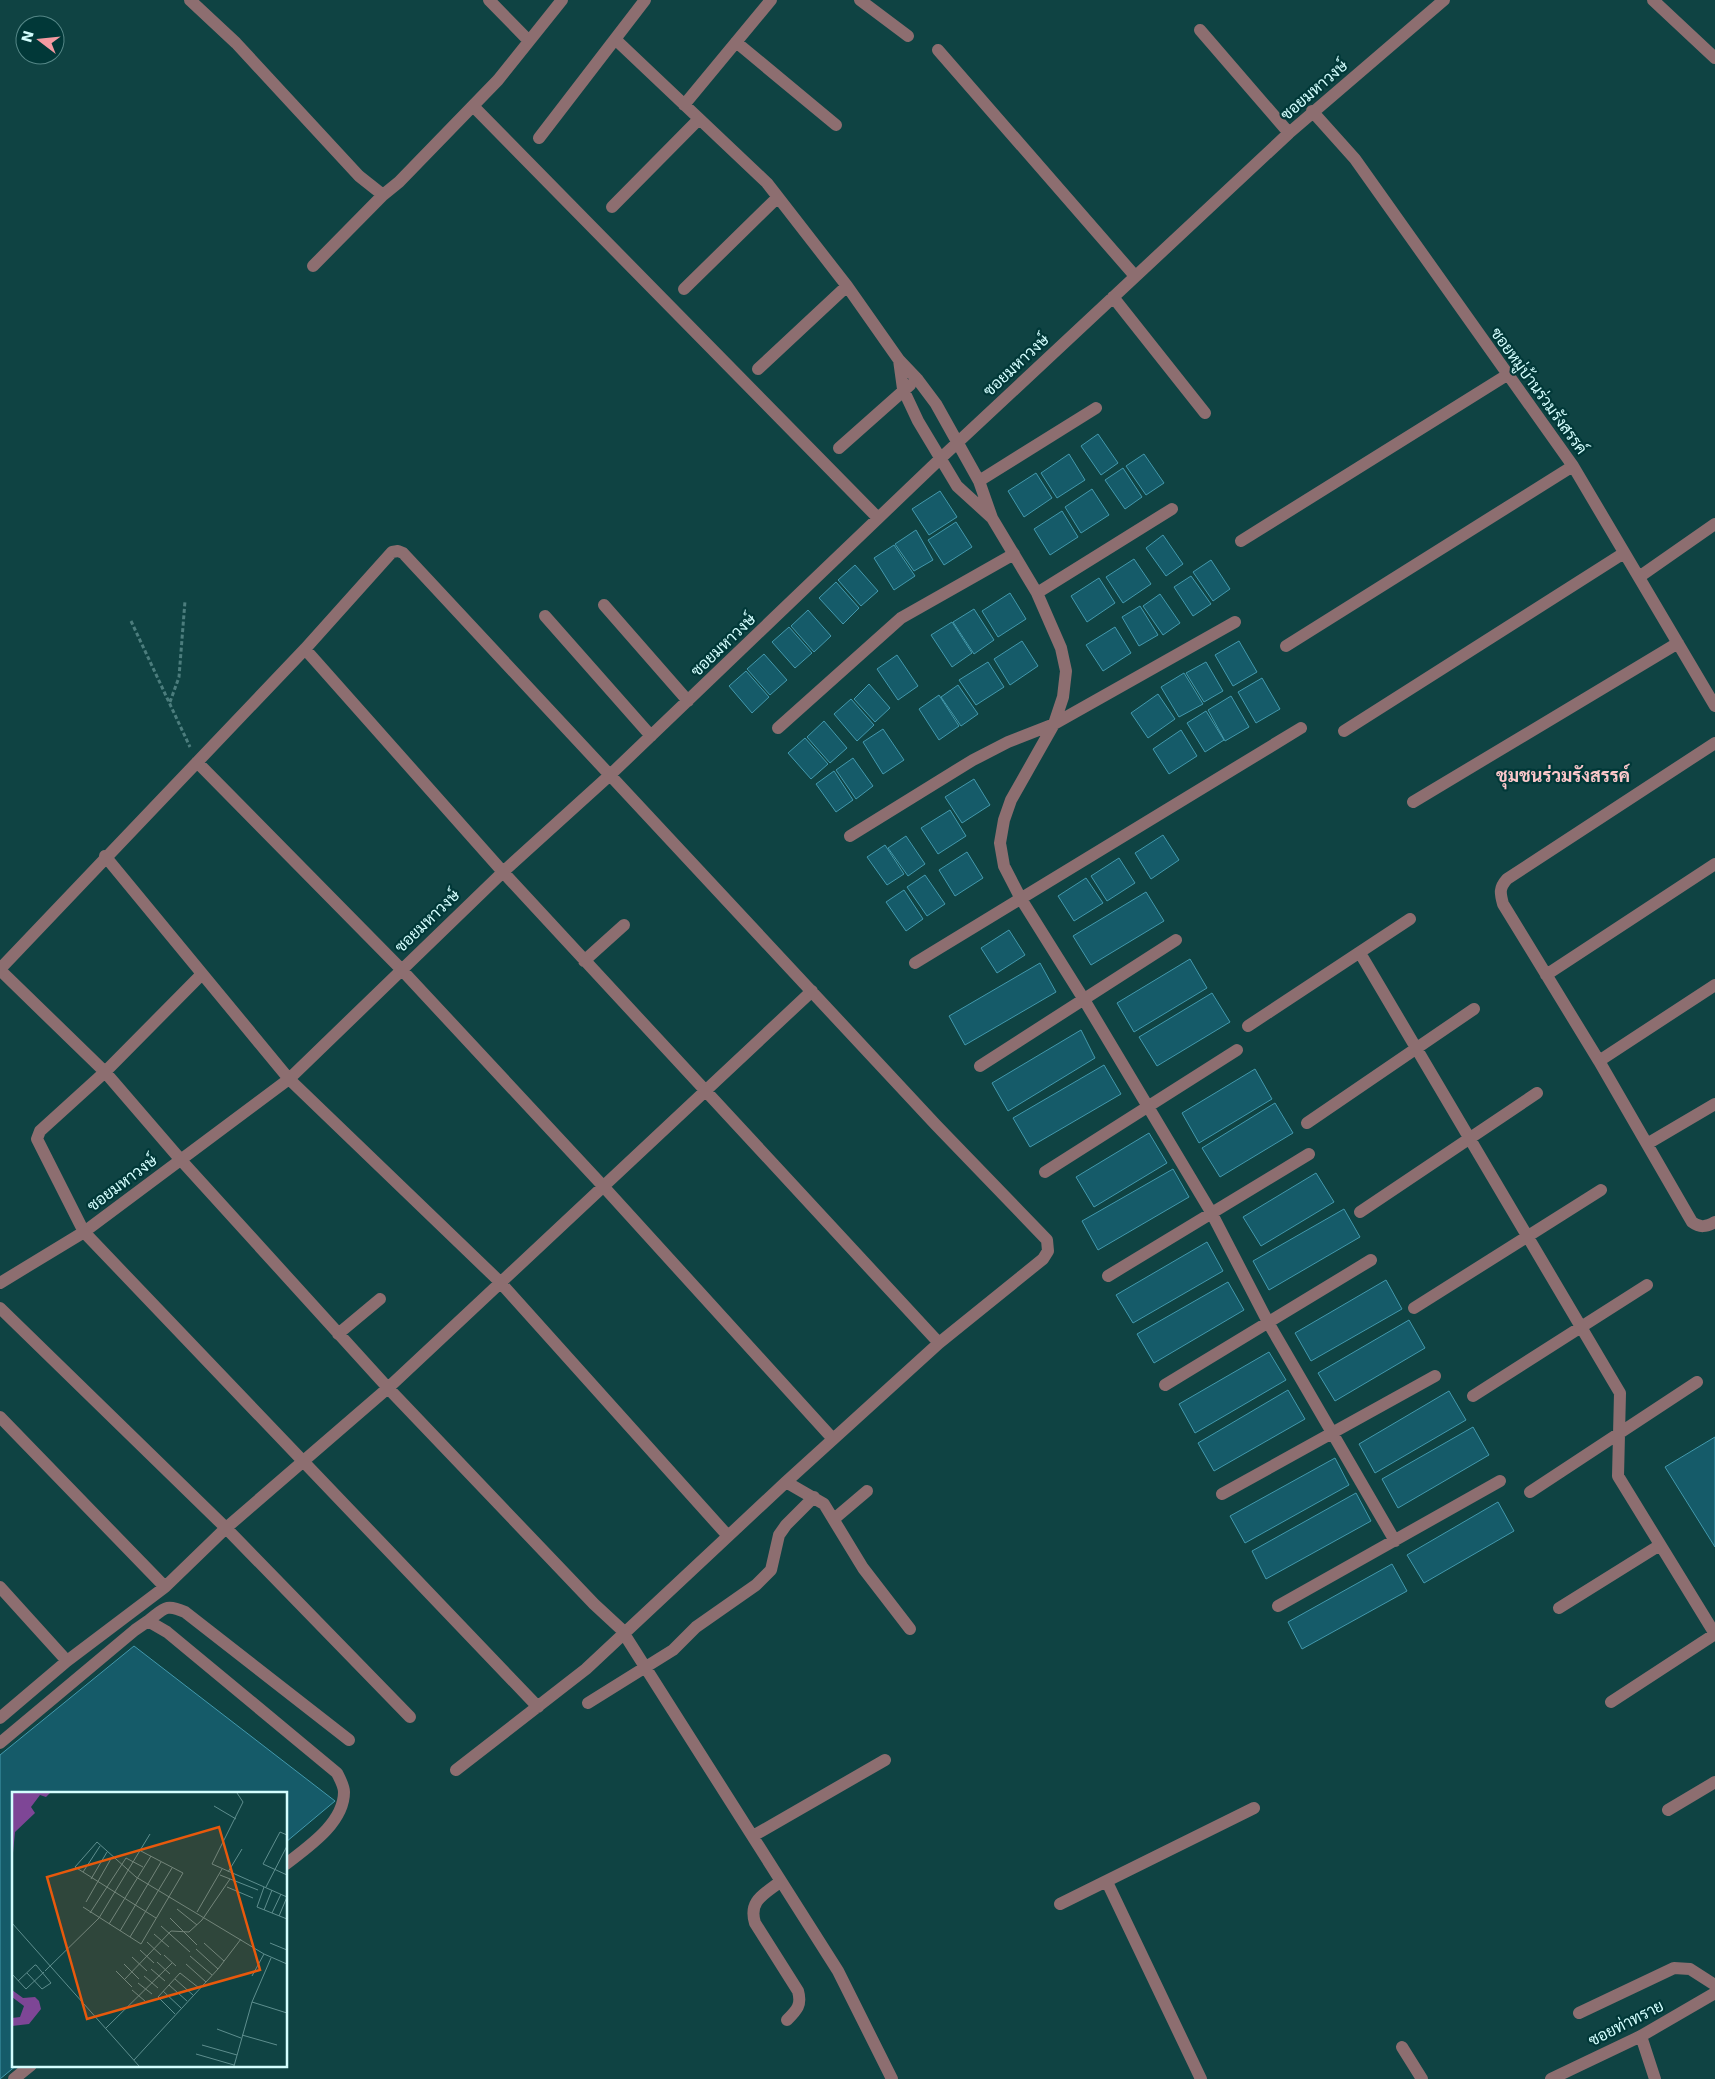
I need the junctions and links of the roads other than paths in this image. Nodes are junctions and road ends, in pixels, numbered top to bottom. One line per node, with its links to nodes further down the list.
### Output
1 (190, 0): 23 (street)
2 (489, 0): 12 (street)
3 (562, 0): 12 (street)
4 (645, 0): 11 (street)
5 (771, 0): 13 (street)
6 (860, 0): 10 (street)
7 (1444, 0): 18 (street, ซอยมหาวงษ์)
8 (1653, 0): 15 (street)
9 (1200, 30): 21 (street)
10 (908, 36)
11 (615, 39): 16 (street); 22 (street)
12 (529, 42): 17 (street)
13 (736, 42): 16 (street); 20 (street)
14 (938, 50): 27 (street)
15 (1715, 58)
16 (684, 105): 19 (street)
17 (473, 106): 23 (street); 44 (street)
18 (1312, 111): 21 (street, ซอยมหาวงษ์); 33 (street, ซอยหมู่บ้านร่วมรังสรรค์)
19 (699, 118): 24 (street); 25 (street)
20 (836, 125)
21 (1289, 133): 27 (street, ซอยมหาวงษ์)
22 (540, 138)
23 (383, 195): 26 (street)
24 (778, 197): 28 (street); 29 (street)
25 (612, 207)
26 (313, 266)
27 (1135, 276): 30 (street, ซอยมหาวงษ์)
28 (847, 286): 31 (street); 32 (street)
29 (684, 289)
30 (1113, 297): 37 (street); 38 (street, ซอยมหาวงษ์)
31 (899, 360): 34 (street); 35 (street)
32 (758, 369)
33 (1506, 375): 41 (street, ซอยหมู่บ้านร่วมรังสรรค์); 47 (street)
34 (918, 380): 35 (street); 38 (street)
35 (903, 389): 39 (street); 40 (street)
36 (1096, 408): 42 (street)
37 (1205, 413)
38 (958, 443): 40 (street, ซอยมหาวงษ์); 42 (street)
39 (839, 448)
40 (941, 458): 44 (street, ซอยมหาวงษ์); 45 (street)
41 (1573, 466): 48 (street, ซอยหมู่บ้านร่วมรังสรรค์); 56 (street)
42 (979, 481): 45 (street)
43 (1172, 509): 51 (street)
44 (878, 518): 58 (street, ซอยมหาวงษ์)
45 (992, 518): 49 (street)
46 (1715, 524): 50 (street)
47 (1242, 540)
48 (1624, 553): 50 (street, ซอยหมู่บ้านร่วมรังสรรค์); 63 (street)
49 (1014, 554): 51 (street); 61 (street)
50 (1639, 577): 55 (street, ซอยหมู่บ้านร่วมรังสรรค์)
51 (1037, 593): 60 (street)
52 (604, 606): 58 (street)
53 (545, 616): 64 (street)
54 (1235, 622): 60 (street)
55 (1678, 643): 59 (street, ซอยหมู่บ้านร่วมรังสรรค์); 68 (street)
56 (1286, 646)
57 (304, 649): 66 (street); 67 (street); 72 (street)
58 (688, 701): 64 (street, ซอยมหาวงษ์)
59 (1715, 706)
60 (1054, 724): 69 (street); 73 (street)
61 (778, 728)
62 (1301, 728): 73 (street)
63 (1344, 731)
64 (651, 736): 67 (street, ซอยมหาวงษ์)
65 (1715, 743): 83 (street)
66 (196, 762): 70 (street); 80 (street)
67 (610, 775): 72 (street, ซอยมหาวงษ์); 85 (street)
68 (1413, 802)
69 (850, 836)
70 (105, 856): 81 (street); 82 (street)
71 (1715, 864): 83 (street)
72 (503, 872): 78 (street); 80 (street, ซอยมหาวงษ์)
73 (1021, 899): 79 (street); 86 (street)
74 (1410, 919): 77 (street)
75 (624, 925): 78 (street)
76 (1176, 940): 86 (street)
77 (1360, 953): 88 (street); 89 (street)
78 (584, 960): 95 (street)
79 (915, 963)
80 (401, 969): 94 (street, ซอยมหาวงษ์); 105 (street)
81 (0, 970): 93 (street)
82 (202, 974): 93 (street); 94 (street)
83 (1546, 975): 91 (street)
84 (1715, 985): 91 (street)
85 (812, 990): 95 (street); 123 (street)
86 (1084, 998): 92 (street); 98 (street)
87 (1474, 1009): 89 (street)
88 (1248, 1026)
89 (1417, 1048): 99 (street); 100 (street)
90 (1237, 1050): 98 (street)
91 (1599, 1062): 101 (street)
92 (980, 1066)
93 (105, 1072): 103 (street); 110 (street)
94 (289, 1079): 103 (street, ซอยมหาวงษ์); 114 (street)
95 (706, 1089): 105 (street); 123 (street)
96 (1537, 1093): 100 (street)
97 (1715, 1104): 101 (street)
98 (1148, 1106): 104 (street); 107 (street)
99 (1307, 1123)
100 (1470, 1138): 108 (street); 111 (street)
101 (1647, 1144): 109 (street)
102 (1309, 1154): 107 (street)
103 (180, 1159): 110 (street, ซอยมหาวงษ์); 122 (street)
104 (1045, 1172)
105 (603, 1186): 114 (street); 132 (street)
106 (1601, 1190): 111 (street)
107 (1211, 1212): 113 (street); 120 (street)
108 (1360, 1212)
109 (1715, 1222)
110 (84, 1232): 115 (street, ซอยมหาวงษ์); 133 (street)
111 (1528, 1236): 119 (street); 121 (street)
112 (1371, 1260): 120 (street)
113 (1108, 1276)
114 (499, 1281): 127 (street); 142 (street)
115 (0, 1282)
116 (1647, 1285): 121 (street)
117 (380, 1298): 122 (street)
118 (0, 1308): 141 (street)
119 (1414, 1308)
120 (1269, 1324): 126 (street); 131 (street)
121 (1582, 1327): 128 (street); 130 (street)
122 (338, 1334): 127 (street)
123 (939, 1343): 132 (street)
124 (1435, 1376): 131 (street)
125 (1697, 1382): 130 (street)
126 (1165, 1385)
127 (388, 1388): 133 (street); 151 (street)
128 (1473, 1396)
129 (0, 1417): 146 (street)
130 (1619, 1433): 137 (street); 144 (street)
131 (1333, 1434): 138 (street); 143 (street)
132 (833, 1439): 135 (street)
133 (301, 1461): 141 (street); 157 (street)
134 (1500, 1481): 143 (street)
135 (786, 1482): 139 (street); 142 (street)
136 (867, 1491): 140 (street)
137 (1530, 1492)
138 (1222, 1494)
139 (814, 1497): 140 (street); 154 (street)
140 (834, 1519): 150 (street)
141 (226, 1528): 146 (street); 158 (street)
142 (728, 1536): 151 (street)
143 (1395, 1541): 147 (street)
144 (1660, 1545): 148 (street); 152 (street)
145 (0, 1586): 153 (street)
146 (165, 1587): 153 (street)
147 (1278, 1606)
148 (1559, 1608)
149 (148, 1621): 160 (street); 161 (street); 168 (street)
150 (910, 1629)
151 (622, 1632): 154 (street); 157 (street)
152 (1715, 1634): 155 (street)
153 (67, 1661): 159 (street)
154 (646, 1668): 156 (street); 167 (street)
155 (1611, 1702)
156 (588, 1703)
157 (536, 1705): 163 (street)
158 (410, 1717)
159 (0, 1718)
160 (349, 1740)
161 (0, 1743)
162 (885, 1760): 167 (street)
163 (456, 1770)
164 (1715, 1782): 166 (street)
165 (1254, 1808): 170 (street)
166 (1668, 1810)
167 (753, 1836): 169 (street)
168 (288, 1862)
169 (781, 1881): 175 (street); 180 (street)
170 (1107, 1882): 171 (street); 181 (street)
171 (1060, 1904)
172 (1715, 1985): 174 (street)
173 (1715, 1993): 176 (street, ซอยท่าทราย)
174 (1580, 2013)
175 (787, 2020)
176 (1641, 2036): 183 (street, ซอยท่าทราย); 184 (street)
177 (1402, 2047): 182 (street)
178 (30, 2066): 179 (street)
179 (14, 2079)
180 (892, 2079)
181 (1201, 2079)
182 (1422, 2079)
183 (1551, 2079)
184 (1655, 2079)

